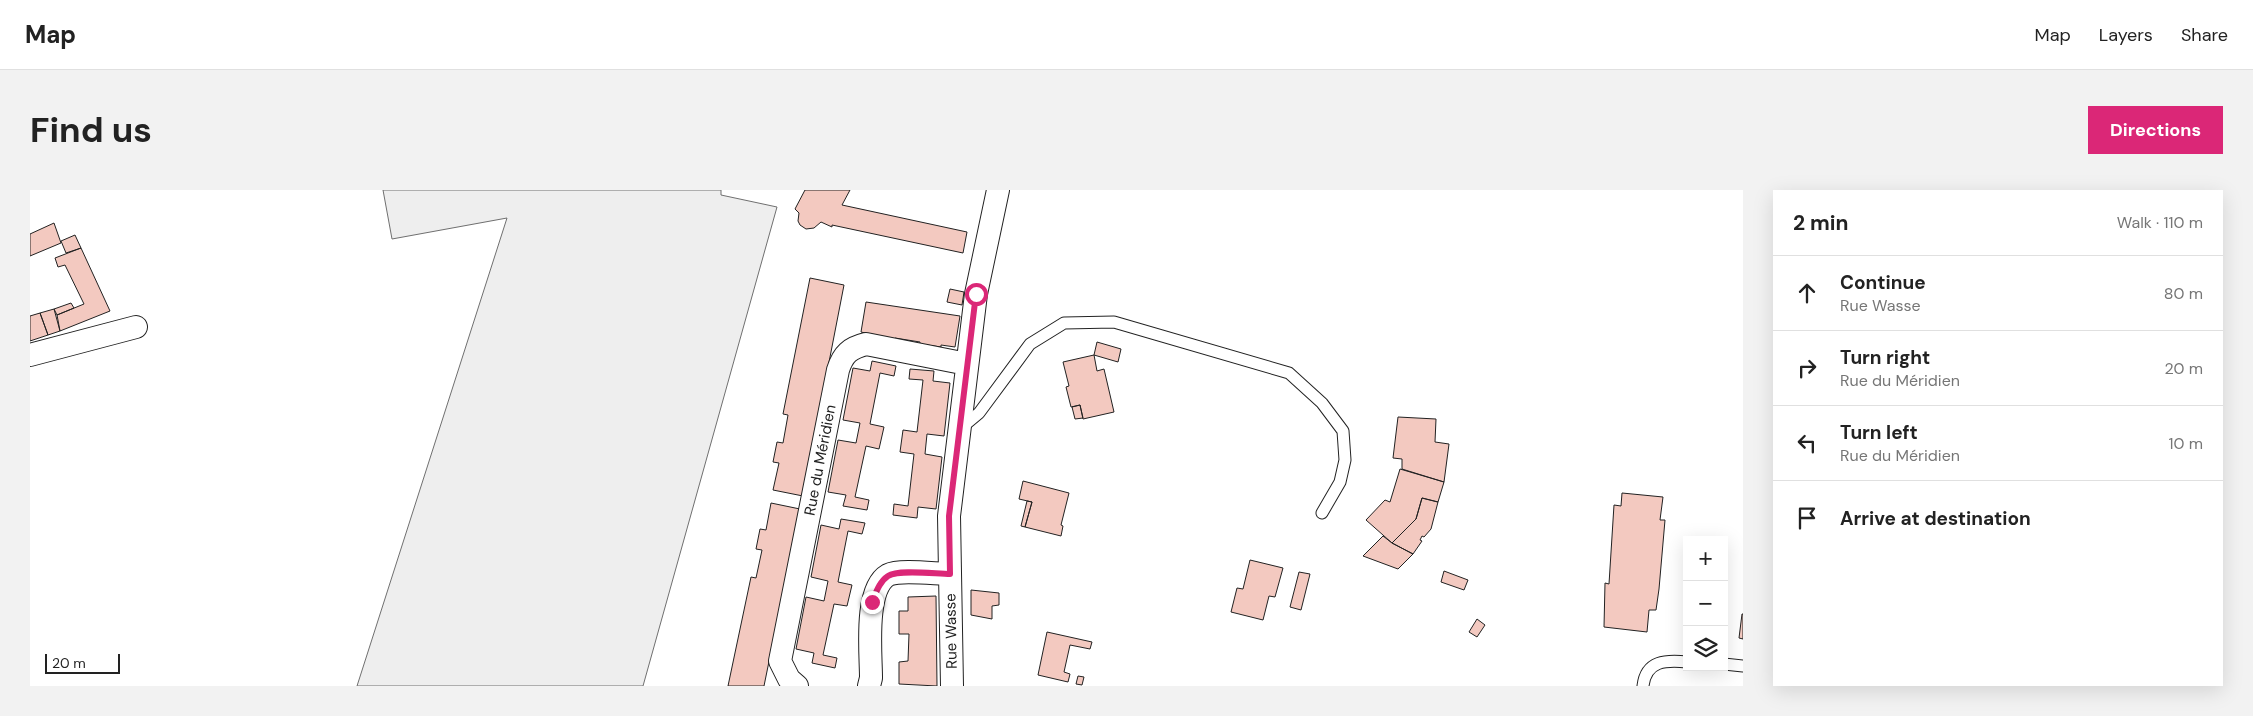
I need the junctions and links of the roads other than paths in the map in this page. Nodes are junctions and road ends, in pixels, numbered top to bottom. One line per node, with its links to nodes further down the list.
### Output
1 (998, 190): 4 (street, Rue Wasse)
2 (136, 327): 3 (street)
3 (30, 355)
4 (967, 364): 5 (street, Rue Wasse); 11 (street, Rue du Méridien)
5 (960, 429): 6 (lane); 7 (street, Rue Wasse)
6 (1322, 513)
7 (950, 574): 12 (street); 13 (street, Rue Wasse)
8 (1683, 662): 14 (lane)
9 (1728, 664): 10 (lane)
10 (1743, 666)
11 (797, 686)
12 (868, 686)
13 (952, 686)
14 (1643, 686)

